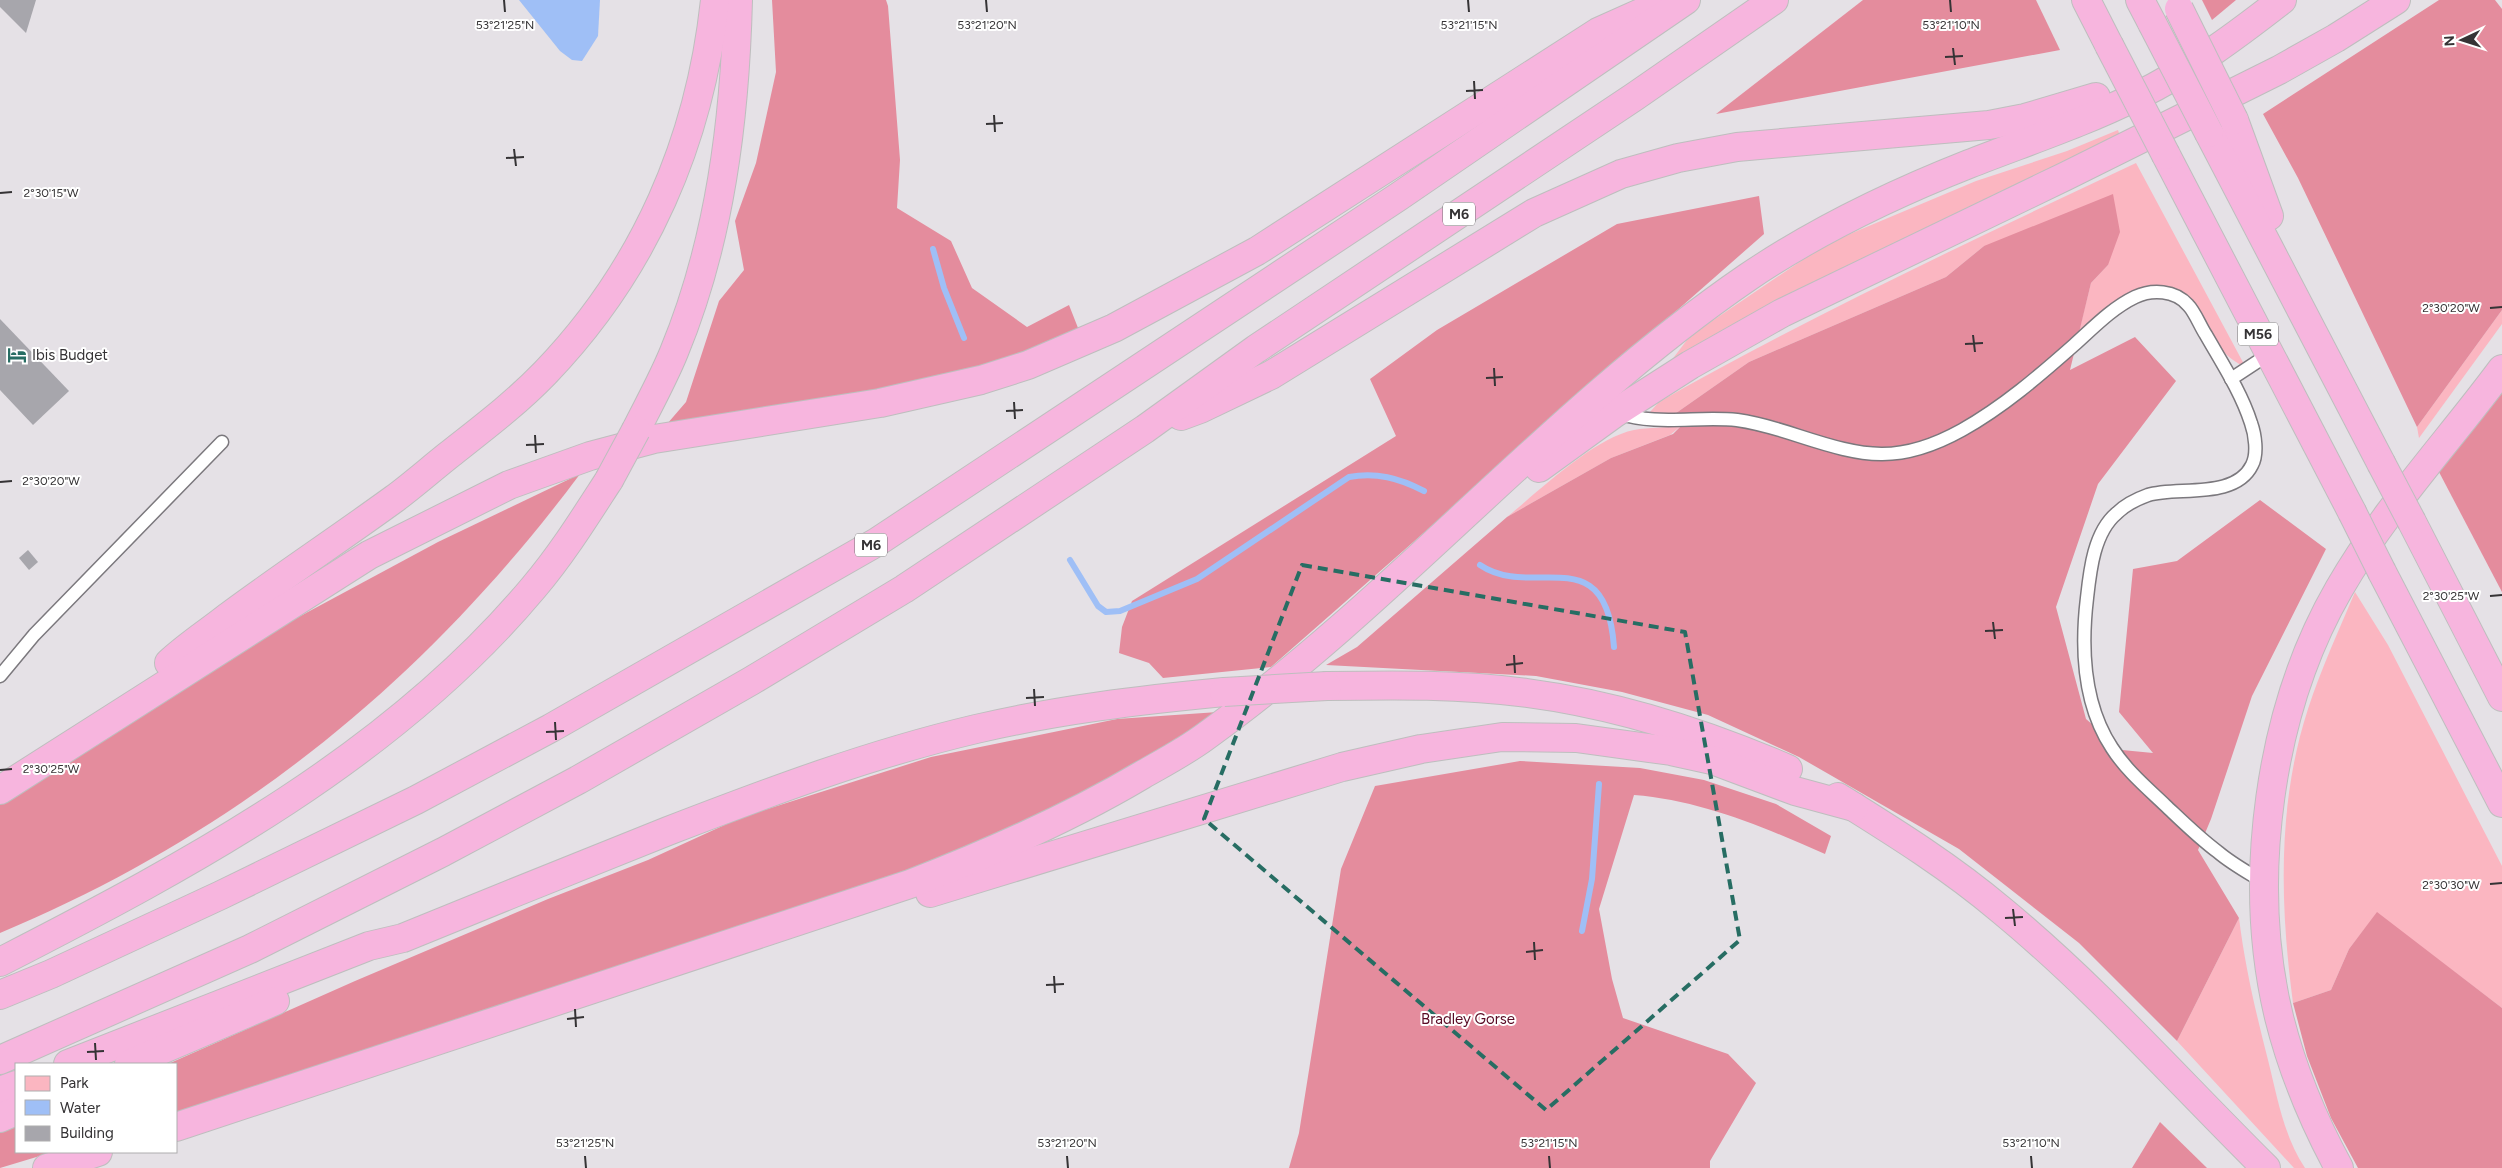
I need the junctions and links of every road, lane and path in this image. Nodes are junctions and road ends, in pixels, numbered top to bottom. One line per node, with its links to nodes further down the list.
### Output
1 (715, 0): 22 (highway)
2 (738, 0): 29 (highway, bridge)
3 (1669, 0): 22 (highway)
4 (1686, 0): 30 (highway, M6)
5 (1774, 0): 17 (highway, M6)
6 (2086, 0): 13 (highway, M56, bridge)
7 (2282, 0): 11 (highway)
8 (2396, 0): 16 (highway)
9 (2177, 5): 12 (highway, bridge)
10 (2146, 12): 12 (highway, bridge)
11 (2240, 31): 17 (highway); 19 (highway)
12 (2307, 321): 21 (highway, bridge)
13 (2268, 354): 15 (lane); 24 (highway, M56, bridge)
14 (2502, 369): 26 (highway)
15 (2231, 379): 16 (lane); 26 (lane)
16 (1615, 412): 19 (highway)
17 (1145, 429): 31 (highway, M6)
18 (222, 442): 20 (lane)
19 (1418, 559): 27 (highway)
20 (0, 676)
21 (2502, 697)
22 (95, 729): 23 (highway)
23 (0, 790)
24 (2502, 804)
25 (1854, 807): 27 (highway); 28 (highway, bridge); 41 (highway)
26 (2265, 883): 42 (highway)
27 (767, 932): 38 (highway)
28 (403, 938): 32 (highway); 33 (highway)
29 (0, 962)
30 (0, 995)
31 (0, 1060)
32 (71, 1063)
33 (131, 1063)
34 (15, 1085): 35 (highway)
35 (0, 1091)
36 (15, 1111): 37 (highway)
37 (0, 1118)
38 (178, 1126)
39 (95, 1153): 40 (highway)
40 (47, 1168)
41 (2266, 1168)
42 (2339, 1168)

